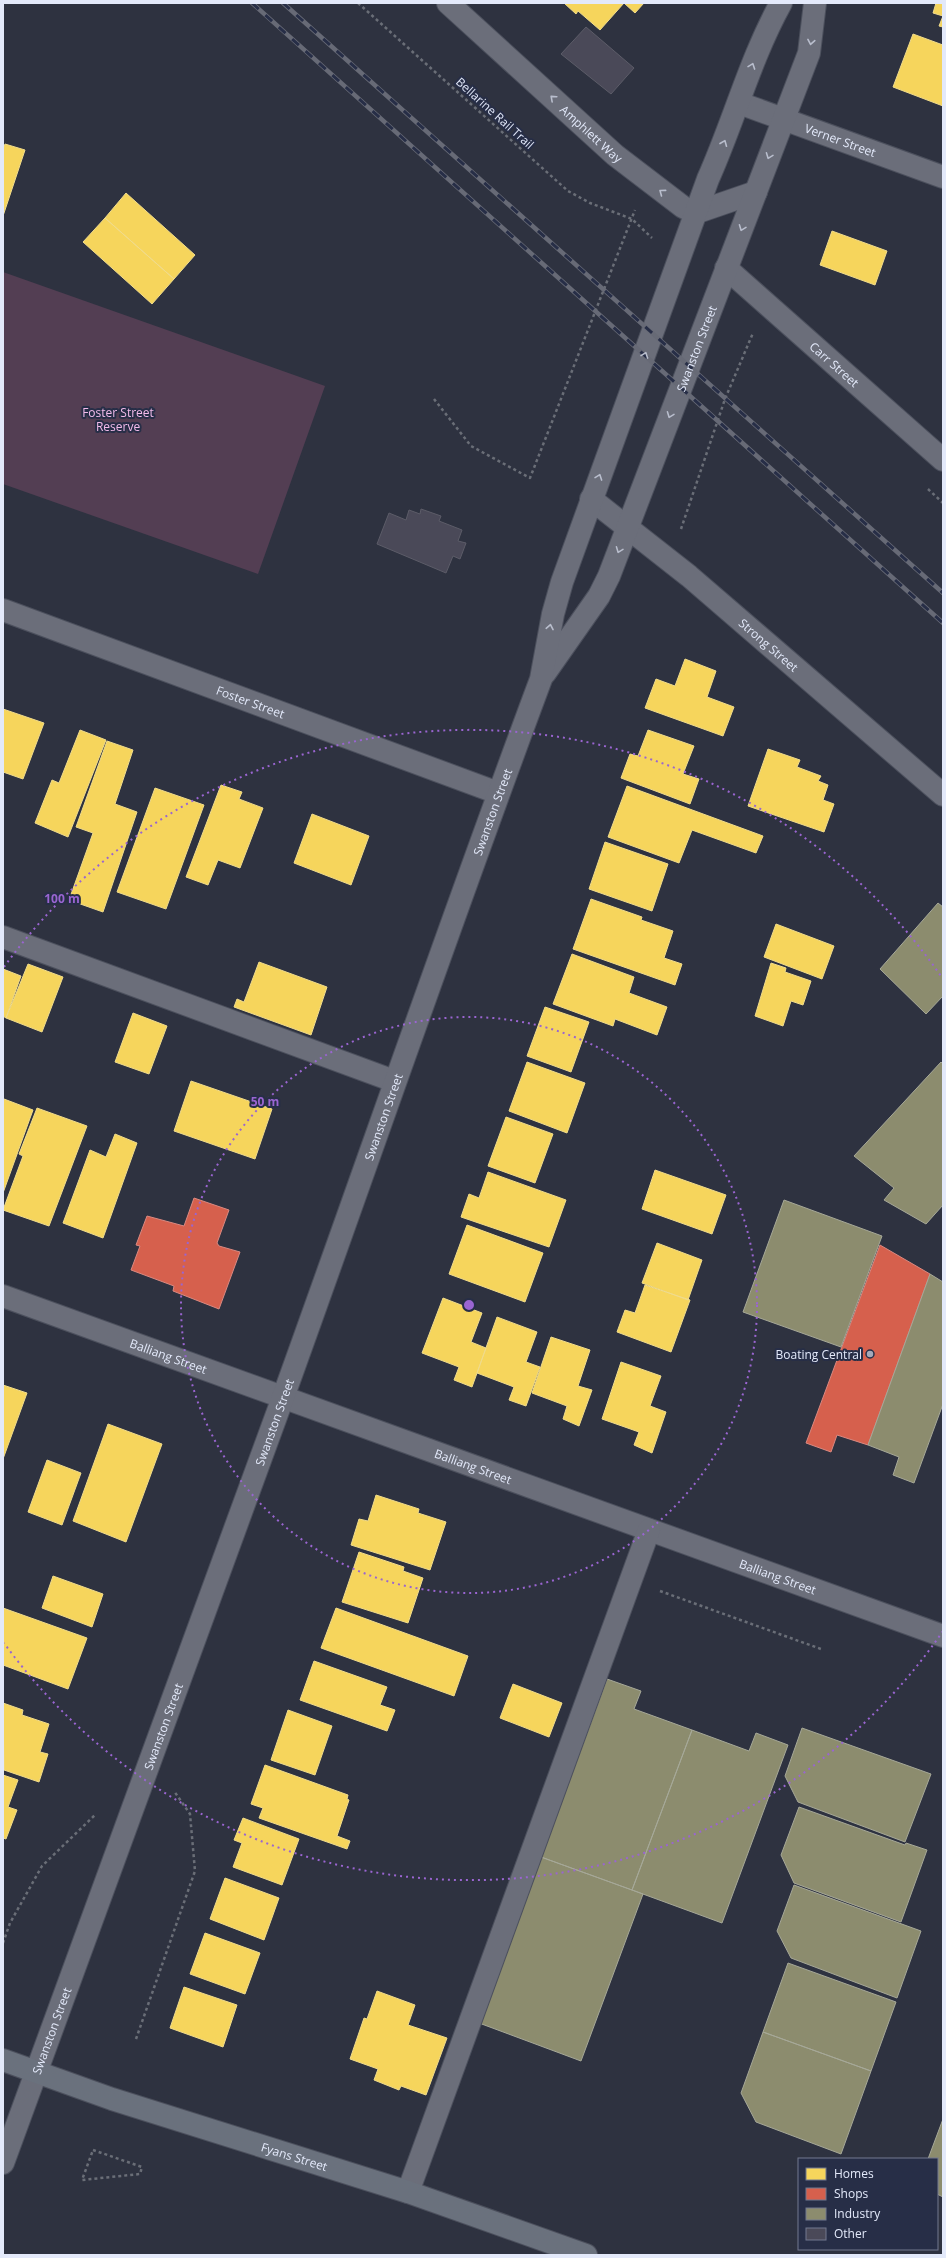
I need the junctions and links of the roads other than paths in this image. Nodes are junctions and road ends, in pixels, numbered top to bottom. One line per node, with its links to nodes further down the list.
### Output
1 (448, 3): 8 (street, Amphlett Way, one-way to 1)
2 (781, 3): 4 (street, Swanston Street, one-way to 2)
3 (815, 3): 5 (street, Swanston Street, one-way to 5)
4 (739, 103): 5 (street, Verner Street); 8 (street, Swanston Street, one-way to 4)
5 (783, 119): 6 (street, Verner Street); 7 (street, Swanston Street, one-way to 7)
6 (943, 177)
7 (756, 192): 8 (street); 9 (street, Swanston Street, one-way to 9)
8 (695, 213): 11 (street, Swanston Street, one-way to 8)
9 (726, 268): 10 (street, Carr Street); 12 (street, Swanston Street, one-way to 12)
10 (943, 460)
11 (591, 499): 12 (street, Strong Street); 14 (street, Swanston Street, one-way to 11)
12 (627, 527): 14 (street, Swanston Street, one-way to 14); 16 (street, Strong Street)
13 (3, 610): 15 (street, Foster Street)
14 (541, 679): 15 (street, Swanston Street)
15 (498, 793): 18 (street, Swanston Street)
16 (943, 795)
17 (3, 937): 18 (street)
18 (394, 1081): 20 (street, Swanston Street)
19 (3, 1296): 20 (street, Balliang Street)
20 (283, 1398): 21 (street, Balliang Street); 24 (street, Swanston Street)
21 (649, 1530): 22 (street, Balliang Street); 26 (street)
22 (943, 1636)
23 (3, 2060): 24 (main road, Fyans Street)
24 (36, 2071): 25 (street, Swanston Street); 26 (main road, Fyans Street)
25 (3, 2163)
26 (408, 2192): 27 (main road, Fyans Street)
27 (586, 2255)

